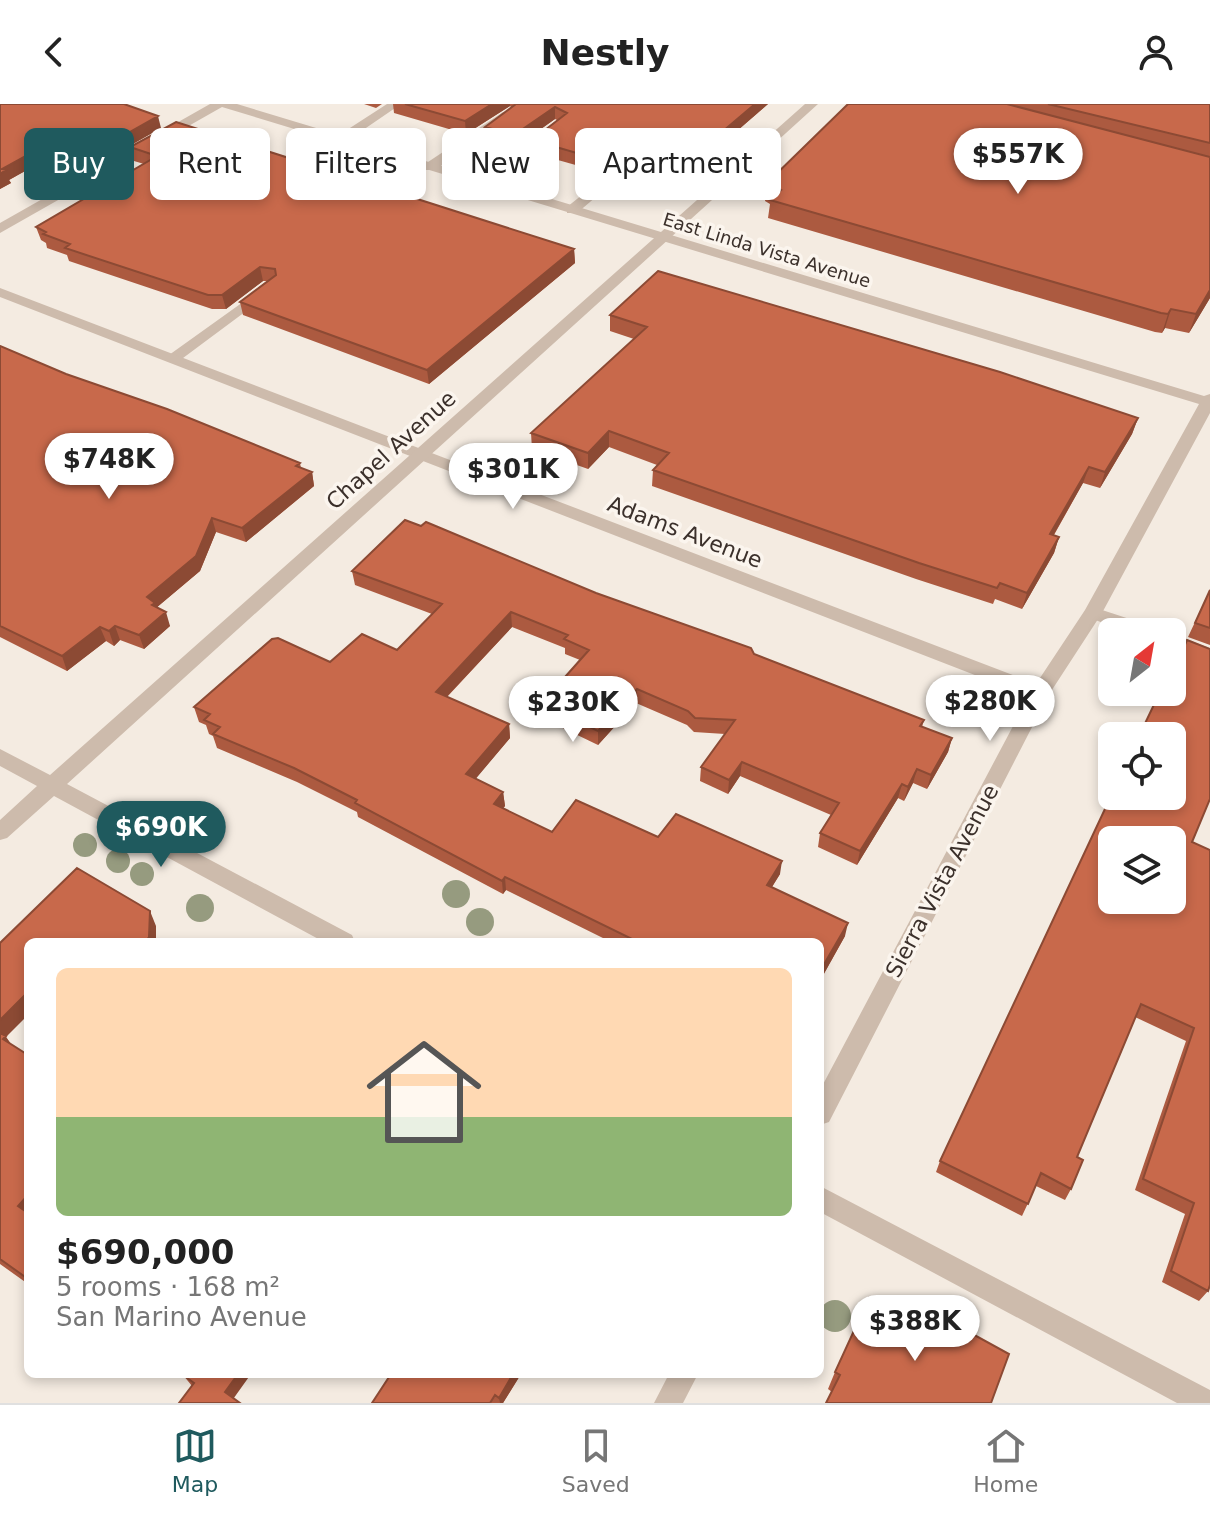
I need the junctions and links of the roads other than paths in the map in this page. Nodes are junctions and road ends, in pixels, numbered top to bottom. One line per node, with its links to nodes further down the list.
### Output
1 (222, 104): 6 (street, East Linda Vista Avenue); 15 (street)
2 (395, 104): 7 (street)
3 (812, 104): 16 (street, Chapel Avenue)
4 (510, 113): 10 (street)
5 (558, 125): 8 (street)
6 (301, 128)
7 (358, 128)
8 (554, 128)
9 (426, 166): 10 (street, East Linda Vista Avenue)
10 (430, 167): 11 (street, East Linda Vista Avenue)
11 (442, 170)
12 (540, 200): 14 (street, East Linda Vista Avenue)
13 (584, 200): 14 (street)
14 (572, 210): 16 (street, East Linda Vista Avenue)
15 (0, 229)
16 (664, 238): 20 (street, East Linda Vista Avenue); 21 (street, Chapel Avenue)
17 (270, 286): 19 (street)
18 (0, 292): 19 (street, Adams Avenue)
19 (174, 358): 21 (street, Adams Avenue)
20 (1209, 400): 22 (street, Sierra Vista Avenue)
21 (420, 453): 26 (street, Adams Avenue); 28 (street, Chapel Avenue)
22 (1093, 613): 23 (street); 26 (street, Sierra Vista Avenue)
23 (1107, 618)
24 (1186, 646): 25 (street)
25 (1210, 655)
26 (1040, 693): 31 (street, Sierra Vista Avenue)
27 (0, 757): 28 (street)
28 (51, 784): 29 (street, Chapel Avenue); 30 (street)
29 (0, 832)
30 (337, 938)
31 (824, 1106)
32 (824, 1200): 35 (street)
33 (682, 1378): 34 (street)
34 (668, 1403)
35 (1205, 1403)

